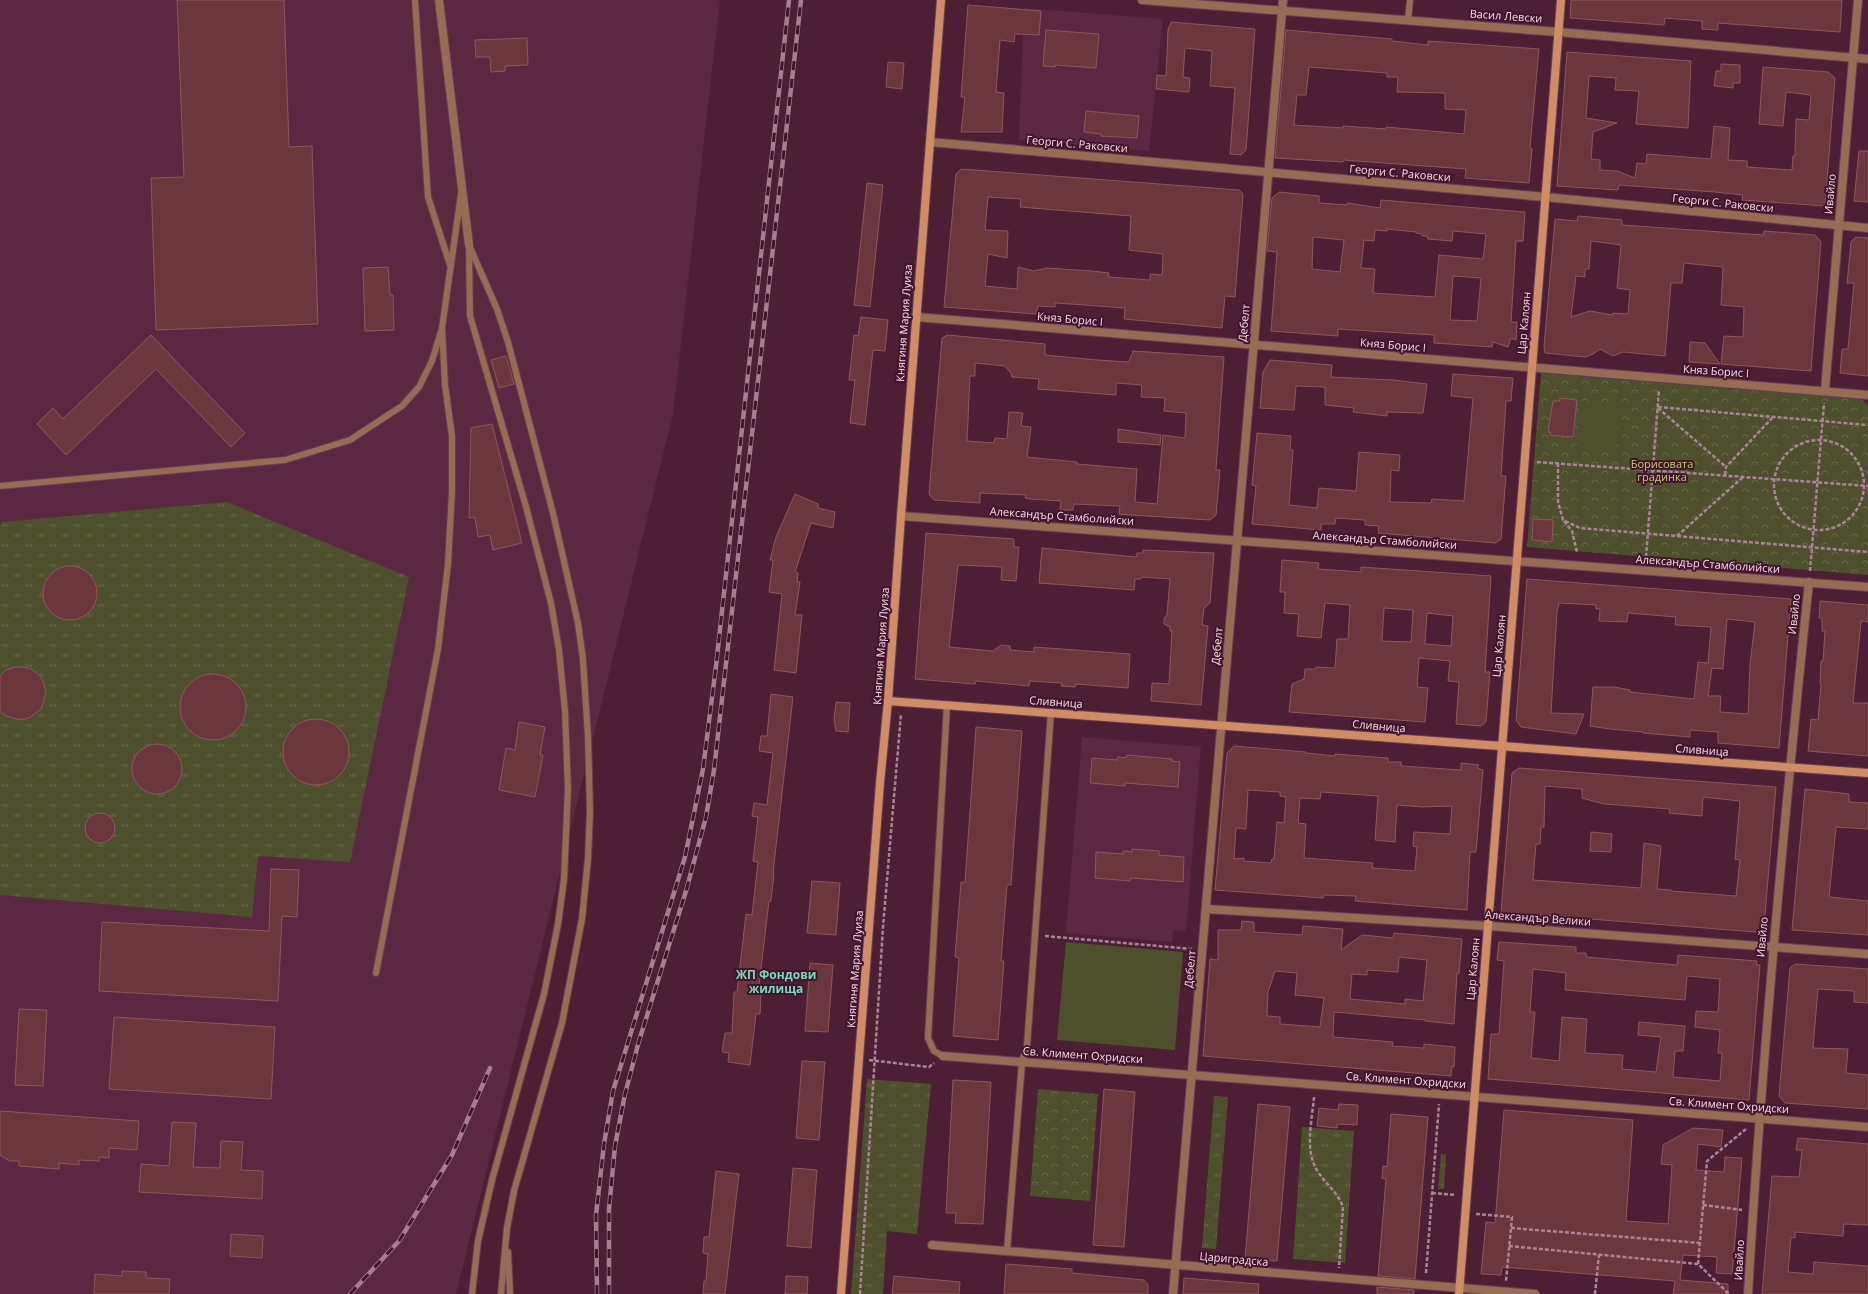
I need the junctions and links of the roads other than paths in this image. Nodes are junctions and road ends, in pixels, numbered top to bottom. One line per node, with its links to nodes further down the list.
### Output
1 (415, 0): 21 (lane)
2 (439, 0): 16 (street)
3 (941, 0): 14 (street, Княгиня Мария Луиза)
4 (1142, 0): 9 (street, Васил Левски)
5 (1283, 0): 9 (street, Дебелт)
6 (1410, 0): 10 (lane)
7 (1561, 0): 11 (street, Цар Калоян)
8 (1858, 0): 12 (street, Ивайло)
9 (1282, 11): 10 (street, Васил Левски); 15 (street, Дебелт)
10 (1408, 20): 11 (street, Васил Левски)
11 (1558, 32): 12 (street, Васил Левски); 17 (street, Цар Калоян)
12 (1853, 58): 13 (street, Васил Левски); 18 (street, Ивайло)
13 (1868, 59)
14 (930, 142): 15 (street, Георги С. Раковски); 22 (street, Княгиня Мария Луиза)
15 (1268, 172): 17 (street, Георги С. Раковски); 24 (street, Дебелт)
16 (462, 184): 20 (street); 21 (lane)
17 (1545, 197): 18 (street, Георги С. Раковски); 25 (street, Цар Калоян)
18 (1839, 226): 19 (street, Георги С. Раковски); 26 (street, Ивайло)
19 (1868, 228)
20 (469, 245): 52 (lane); 57 (lane)
21 (450, 267): 23 (lane)
22 (916, 317): 24 (street, Княз Борис I); 29 (street, Княгиня Мария Луиза)
23 (442, 328): 28 (lane); 45 (lane)
24 (1254, 345): 25 (street, Княз Борис I); 30 (street, Дебелт)
25 (1532, 367): 26 (street, Княз Борис I); 31 (street, Цар Калоян)
26 (1825, 390): 27 (street, Княз Борис I)
27 (1868, 395)
28 (0, 486)
29 (901, 516): 30 (street, Александър Стамболийски); 34 (street, Княгиня Мария Луиза)
30 (1237, 540): 31 (street, Александър Стамболийски); 37 (street, Дебелт)
31 (1517, 561): 32 (street, Александър Стамболийски); 38 (street, Цар Калоян)
32 (1809, 582): 33 (street, Александър Стамболийски); 39 (street, Ивайло)
33 (1868, 587)
34 (888, 701): 35 (street, Сливница); 60 (street, Княгиня Мария Луиза)
35 (947, 705): 36 (street, Сливница); 46 (lane)
36 (1051, 712): 37 (street, Сливница); 47 (lane)
37 (1222, 724): 38 (street, Сливница); 41 (street, Дебелт)
38 (1502, 747): 39 (street, Сливница); 42 (street, Цар Калоян)
39 (1789, 767): 40 (street, Сливница); 43 (street, Ивайло)
40 (1868, 773)
41 (1206, 909): 42 (street, Александър Велики); 48 (street, Дебелт)
42 (1488, 926): 43 (street, Александър Велики); 49 (street, Цар Калоян)
43 (1772, 947): 44 (street, Александър Велики); 50 (street, Ивайло)
44 (1868, 954)
45 (376, 973)
46 (943, 1056): 47 (street, Св. Климент Охридски)
47 (1022, 1062): 48 (street, Св. Климент Охридски); 54 (lane)
48 (1192, 1075): 49 (street, Св. Климент Охридски); 55 (street, Дебелт)
49 (1474, 1097): 50 (street, Св. Климент Охридски); 56 (street, Цар Калоян)
50 (1758, 1119): 51 (street, Св. Климент Охридски); 63 (street, Ивайло)
51 (1868, 1127)
52 (507, 1228): 58 (lane); 59 (lane)
53 (932, 1245): 54 (street, Цариградска)
54 (1007, 1251): 55 (street, Цариградска)
55 (1176, 1265): 56 (street, Цариградска); 61 (street, Дебелт)
56 (1460, 1291): 62 (street, Цариградска)
57 (472, 1294)
58 (501, 1294)
59 (510, 1294)
60 (841, 1294)
61 (1173, 1294)
62 (1535, 1294)
63 (1748, 1294)

